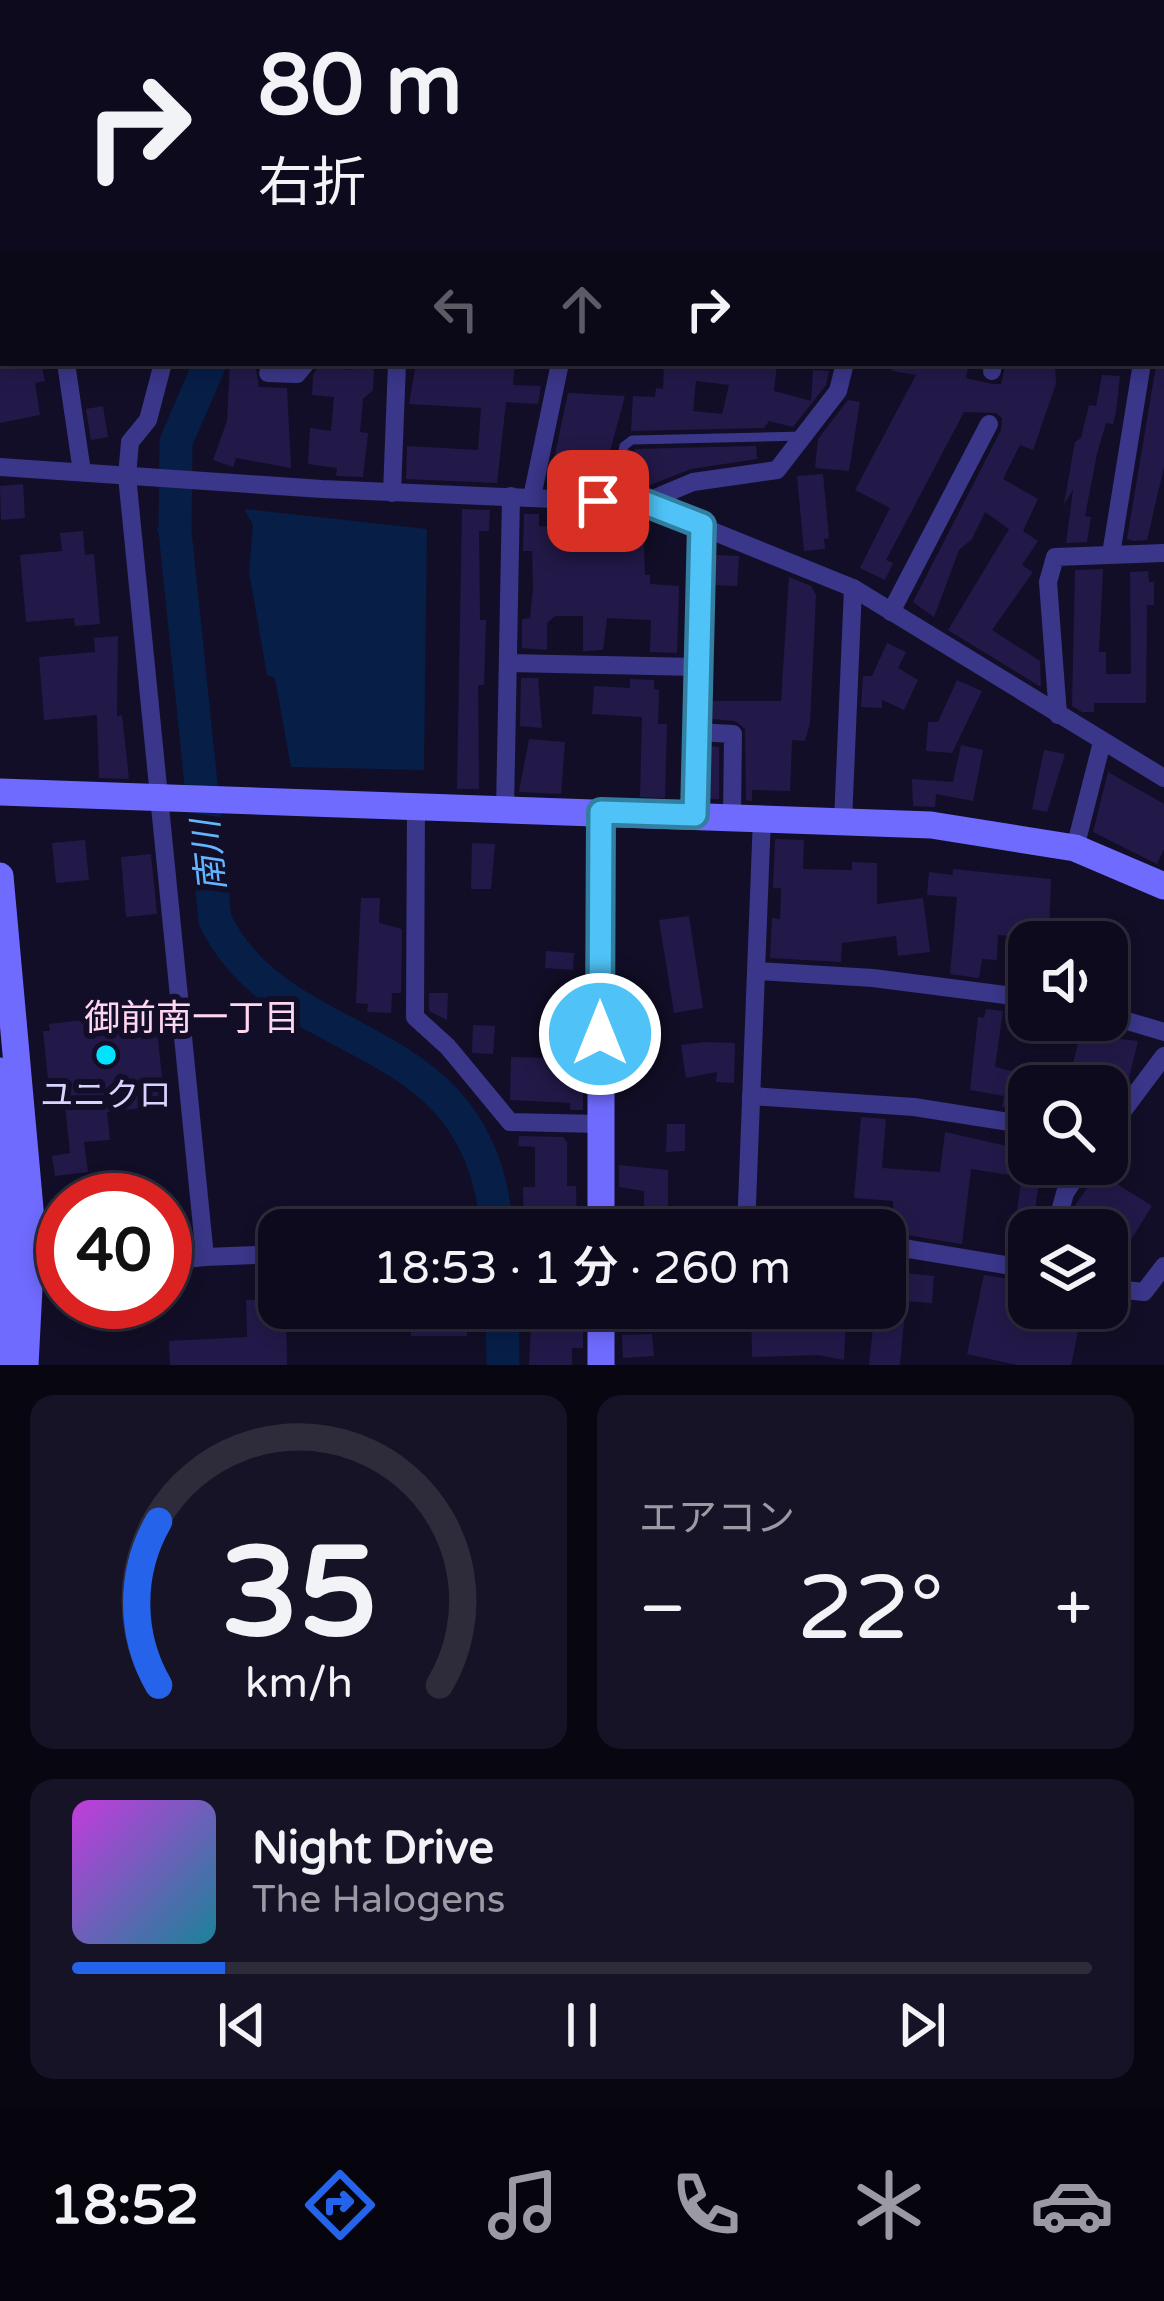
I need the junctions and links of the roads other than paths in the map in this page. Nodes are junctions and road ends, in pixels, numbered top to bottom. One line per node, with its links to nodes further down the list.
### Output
1 (66, 366): 12 (street)
2 (162, 366): 13 (street)
3 (304, 366): 8 (street)
4 (397, 366): 14 (street)
5 (559, 366): 16 (street)
6 (844, 366): 10 (street)
7 (1142, 366): 20 (street)
8 (268, 373)
9 (989, 424): 23 (street)
10 (802, 436): 17 (lane); 18 (street)
11 (0, 467): 12 (street)
12 (82, 472): 13 (street)
13 (127, 476): 14 (street); 31 (street)
14 (392, 493): 15 (street)
15 (511, 496): 16 (street); 24 (street)
16 (532, 497): 17 (street)
17 (614, 502): 18 (street)
18 (643, 502): 19 (street)
19 (702, 525): 22 (street); 25 (street)
20 (1111, 554): 21 (street); 26 (street)
21 (1164, 554)
22 (853, 588): 23 (street); 38 (street)
23 (891, 612): 26 (street)
24 (508, 663): 25 (street); 33 (street)
25 (698, 667): 27 (street)
26 (1058, 716): 28 (street)
27 (697, 731): 35 (street); 36 (street)
28 (1102, 742): 29 (street); 39 (street)
29 (1164, 778)
30 (0, 792): 31 (street)
31 (163, 798): 32 (street); 56 (street)
32 (416, 806): 33 (street); 51 (street)
33 (505, 810): 34 (street)
34 (601, 812): 35 (street); 51 (street)
35 (695, 815): 36 (street)
36 (732, 816): 37 (street)
37 (761, 817): 38 (street); 42 (street)
38 (844, 821): 39 (street)
39 (1076, 848): 41 (street)
40 (0, 876): 63 (street)
41 (1164, 886)
42 (759, 971): 43 (street); 48 (street)
43 (1008, 996)
44 (1128, 1021): 45 (street)
45 (1164, 1032)
46 (1164, 1056): 49 (street)
47 (0, 1070): 62 (street)
48 (751, 1096): 50 (street); 53 (street)
49 (1128, 1104)
50 (1008, 1123)
51 (599, 1124): 52 (street)
52 (601, 1209)
53 (747, 1209)
54 (906, 1248): 58 (street)
55 (258, 1255): 56 (street)
56 (205, 1257): 57 (street)
57 (192, 1258)
58 (1008, 1266)
59 (1164, 1266): 60 (street)
60 (1128, 1290)
61 (601, 1329): 64 (street)
62 (3, 1365)
63 (25, 1365)
64 (601, 1365)

